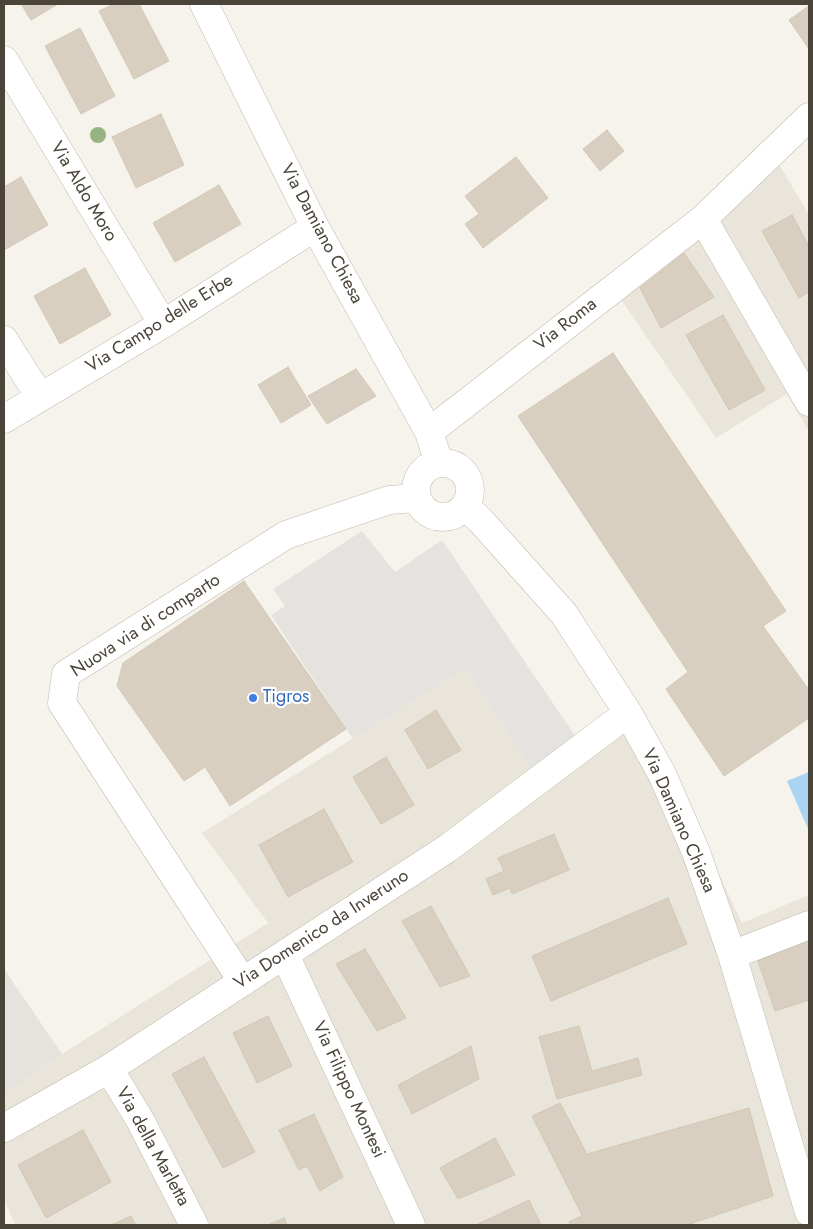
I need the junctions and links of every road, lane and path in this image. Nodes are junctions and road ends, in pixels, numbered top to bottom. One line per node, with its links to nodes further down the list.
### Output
1 (204, 4): 5 (street, Via Damiano Chiesa)
2 (4, 60): 6 (street, Via Aldo Moro)
3 (809, 117): 4 (street, Via Roma)
4 (703, 219): 9 (street); 11 (street, Via Roma)
5 (315, 227): 6 (street, Via Campo delle Erbe); 11 (street, Via Damiano Chiesa)
6 (162, 324): 8 (street, Via Campo delle Erbe)
7 (4, 340): 8 (street)
8 (40, 397): 10 (street, Via Campo delle Erbe)
9 (809, 402)
10 (4, 419)
11 (429, 432): 12 (street, Via Damiano Chiesa)
12 (439, 463): 13 (street); 14 (street)
13 (416, 498): 14 (street); 19 (street, Nuova via di comparto)
14 (465, 506): 15 (street, Via Damiano Chiesa)
15 (628, 713): 17 (street, Via Domenico da Inveruno); 18 (street, Via Damiano Chiesa)
16 (809, 925): 18 (street)
17 (285, 955): 19 (street, Via Domenico da Inveruno); 25 (street, Via Filippo Montesi)
18 (732, 955): 22 (street, Via Damiano Chiesa)
19 (243, 982): 20 (street, Via Domenico da Inveruno)
20 (107, 1070): 21 (street, Via Domenico da Inveruno); 24 (street, Via della Marletta)
21 (4, 1128)
22 (804, 1174): 23 (street, Via Damiano Chiesa)
23 (809, 1212)
24 (194, 1225)
25 (411, 1225)

